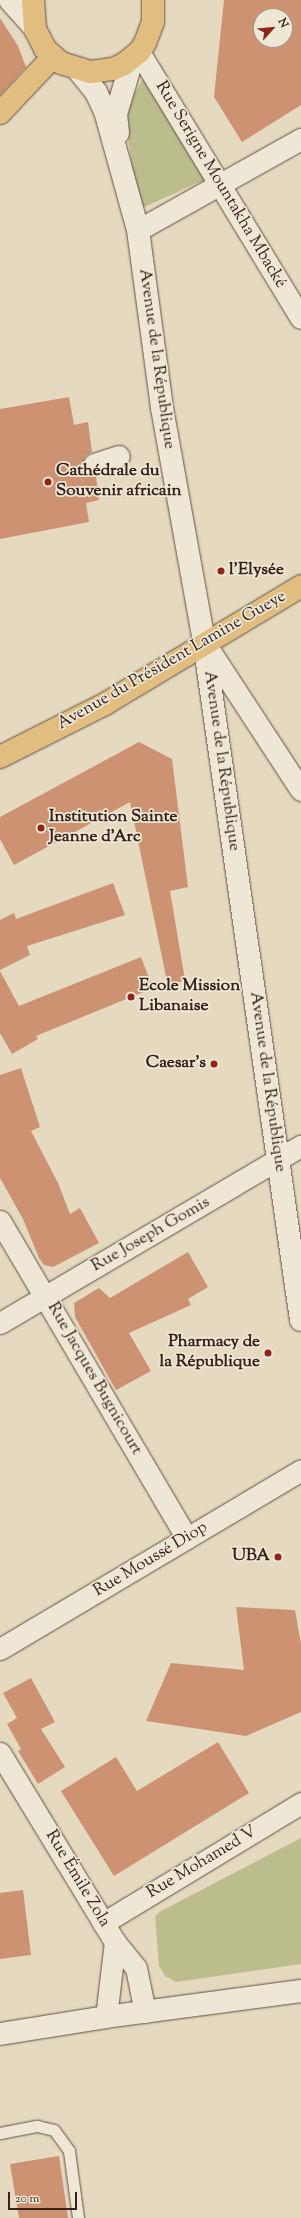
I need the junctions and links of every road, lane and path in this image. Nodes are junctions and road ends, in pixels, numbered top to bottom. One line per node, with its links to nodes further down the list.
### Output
1 (9, 0): 4 (street)
2 (33, 0): 4 (main road)
3 (153, 0): 5 (main road)
4 (34, 29): 6 (main road)
5 (136, 55): 7 (main road); 10 (street, Avenue de la République); 11 (street, Rue Serigne Mountakha Mbacké)
6 (53, 57): 7 (main road); 8 (main road)
7 (79, 70): 10 (street, Avenue de la République)
8 (0, 112)
9 (301, 139): 11 (street)
10 (119, 158): 12 (street, Avenue de la République)
11 (220, 186): 12 (street); 13 (street, Rue Serigne Mountakha Mbacké)
12 (138, 230): 17 (street, Avenue de la République)
13 (301, 318)
14 (119, 456): 15 (street)
15 (94, 464)
16 (301, 586): 17 (main road, Avenue du Président Lamine Gueye)
17 (204, 642): 18 (main road, Avenue du Président Lamine Gueye); 19 (street); 21 (street, Avenue de la République)
18 (0, 757)
19 (301, 790)
20 (301, 1146): 21 (street, Rue Joseph Gomis)
21 (278, 1160): 23 (street, Rue Joseph Gomis); 24 (street, Avenue de la République)
22 (0, 1220): 23 (street, Rue Jacques Bugnicourt)
23 (45, 1296): 25 (street, Rue Joseph Gomis); 27 (street, Rue Jacques Bugnicourt)
24 (301, 1320)
25 (0, 1323)
26 (301, 1470): 27 (street, Rue Moussé Diop)
27 (187, 1538): 28 (street, Rue Moussé Diop)
28 (0, 1649)
29 (0, 1753): 31 (street, Rue Émile Zola)
30 (301, 1803): 31 (street, Rue Mohamed V)
31 (103, 1923): 32 (street, Rue Émile Zola)
32 (115, 1942): 34 (street); 35 (street, Rue Émile Zola)
33 (301, 1991): 34 (street)
34 (144, 2012): 35 (street)
35 (106, 2017): 36 (street)
36 (0, 2034)
37 (0, 2133): 38 (lane)
38 (78, 2218)

